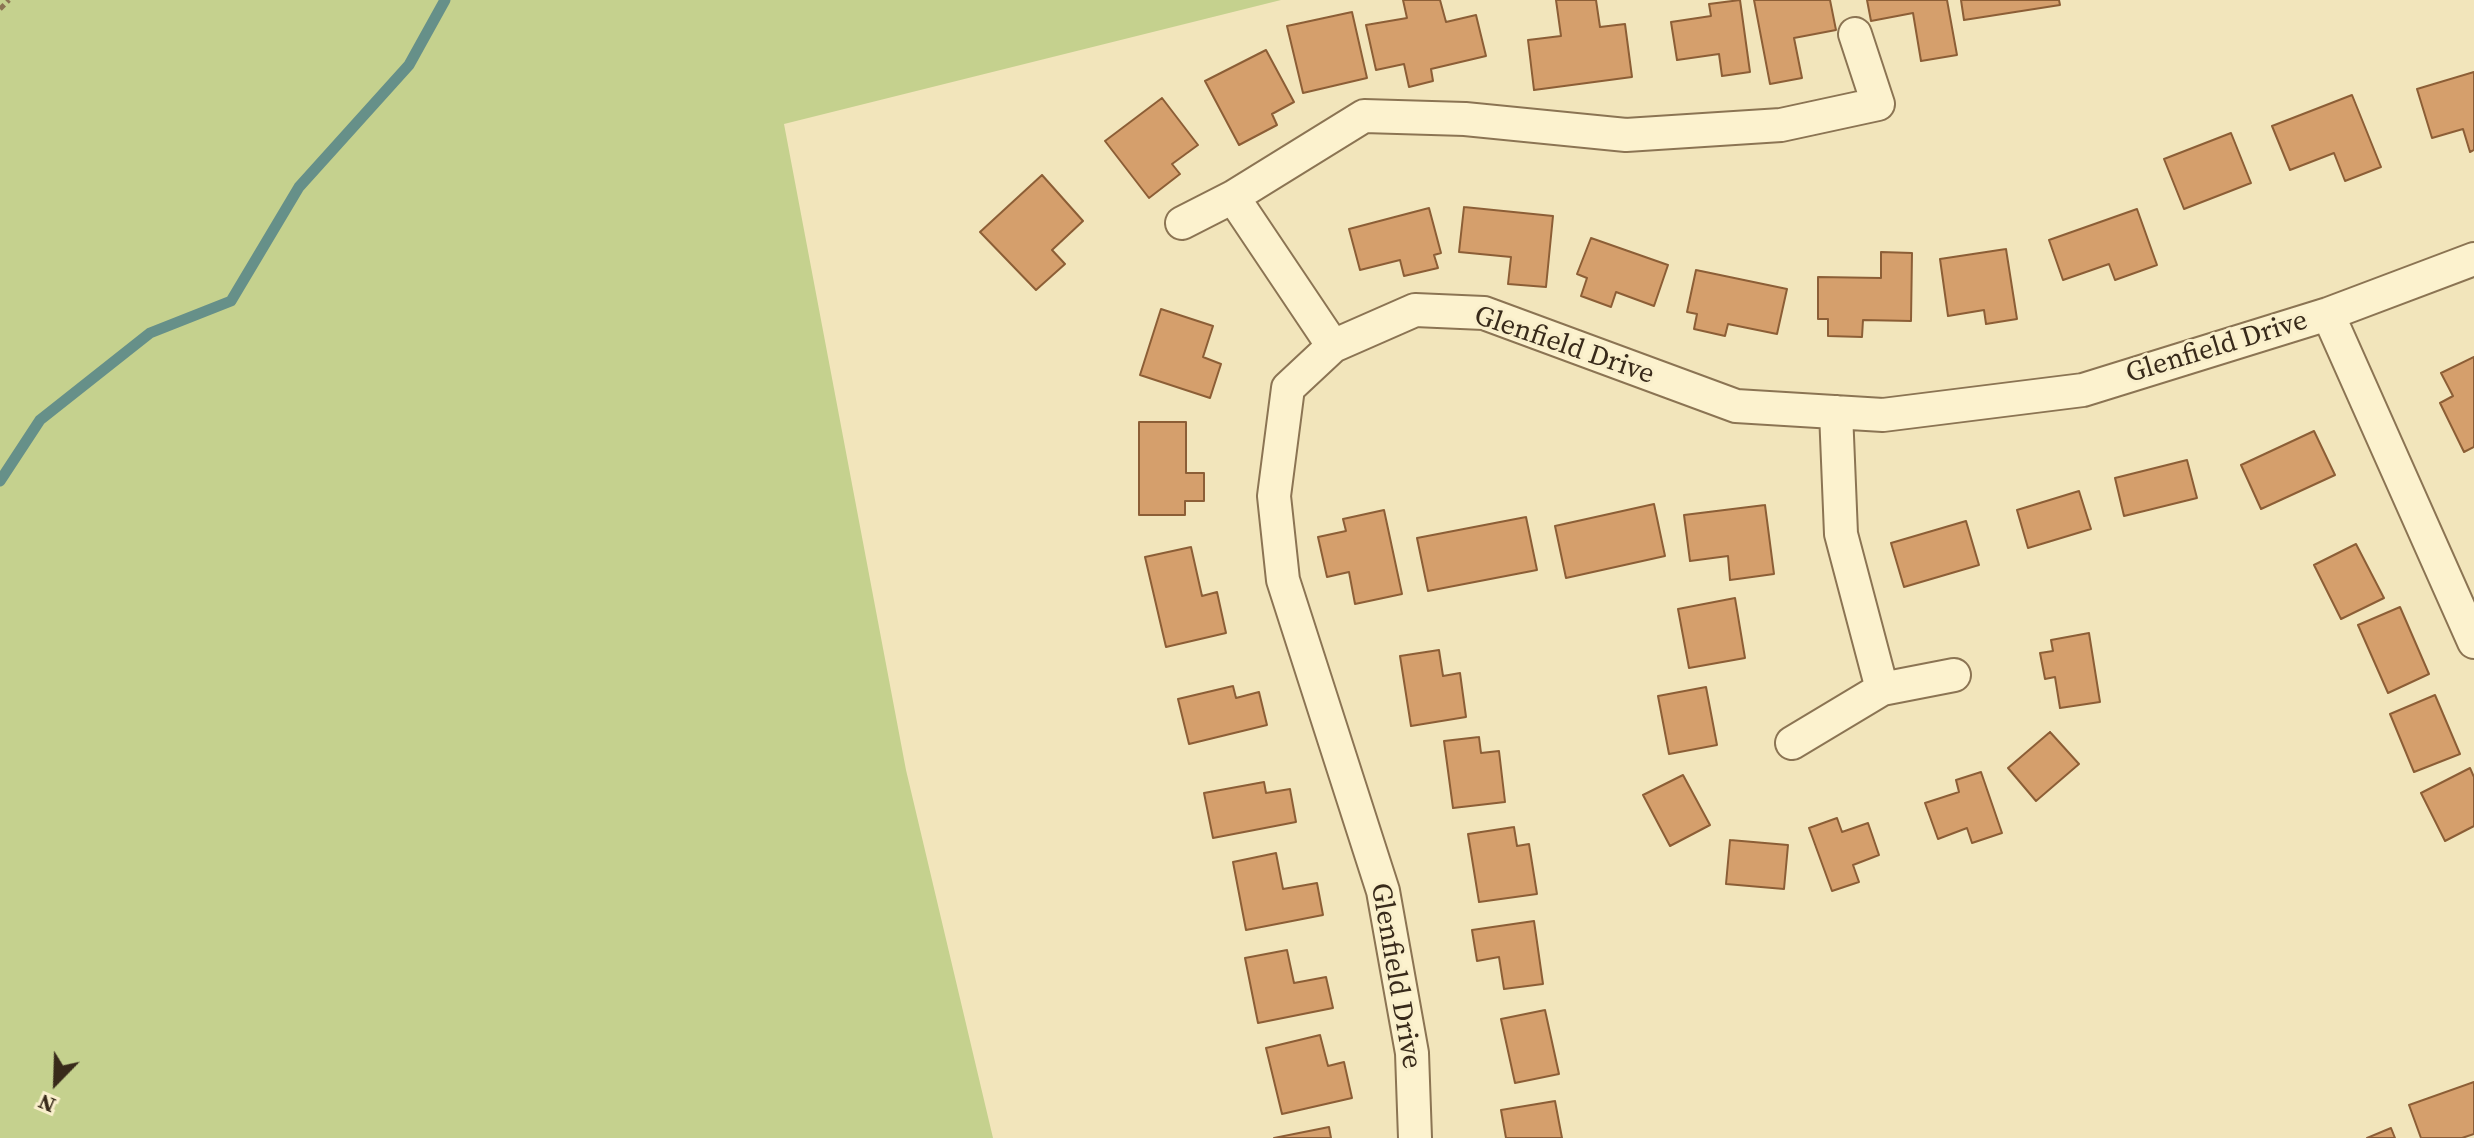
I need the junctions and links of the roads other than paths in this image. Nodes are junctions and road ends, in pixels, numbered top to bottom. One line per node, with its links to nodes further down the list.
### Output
1 (1855, 34): 2 (street)
2 (1233, 197): 3 (street); 6 (street)
3 (1182, 223)
4 (2474, 259): 5 (street, Glenfield Drive)
5 (2328, 314): 7 (street, Glenfield Drive); 8 (street, Glenfield Drive)
6 (1333, 346): 7 (street, Glenfield Drive); 12 (street, Glenfield Drive)
7 (1836, 412): 10 (street)
8 (2474, 642)
9 (1954, 675): 10 (street)
10 (1882, 689): 11 (street)
11 (1792, 743)
12 (1415, 1138)

